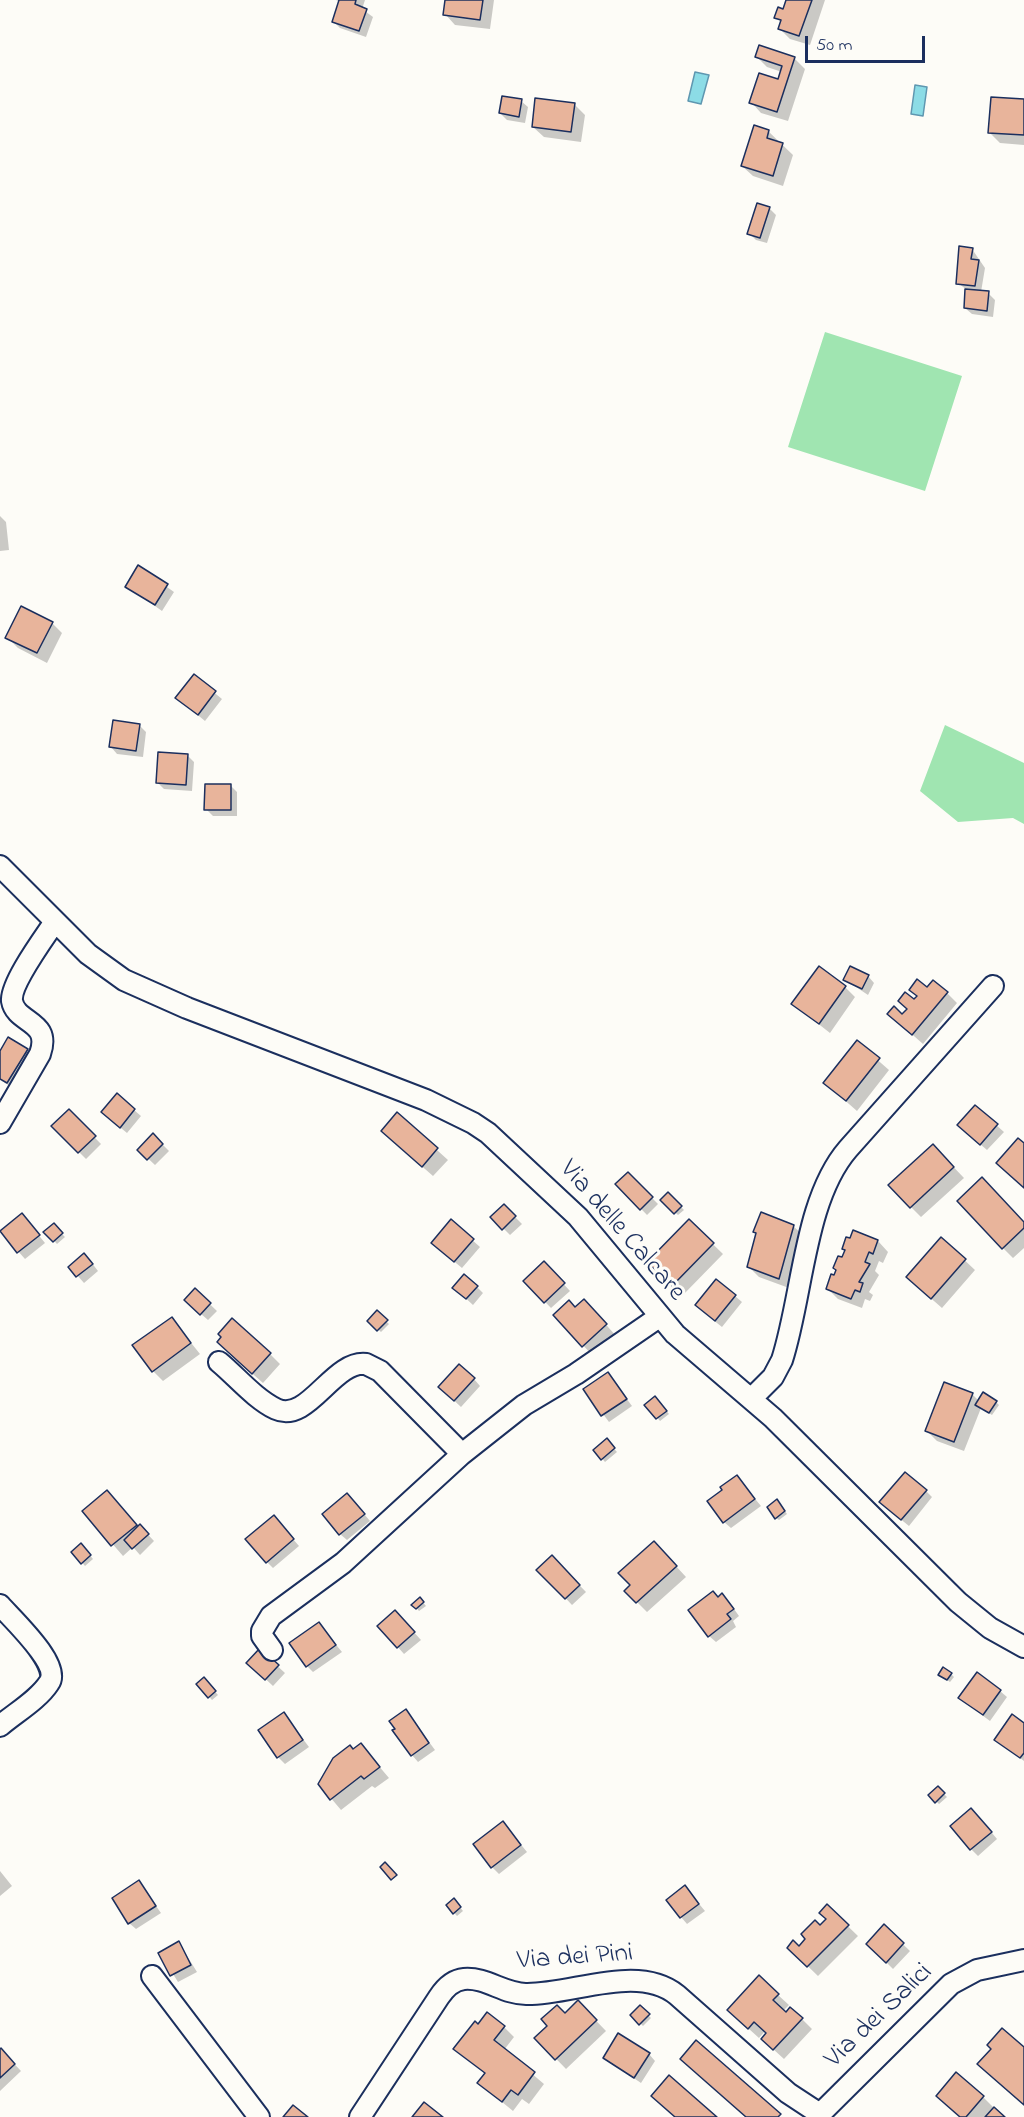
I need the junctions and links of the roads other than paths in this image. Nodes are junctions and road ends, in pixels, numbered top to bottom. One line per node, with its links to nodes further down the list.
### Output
1 (3, 878): 2 (street, Via delle Calcare)
2 (54, 922): 4 (street); 5 (street, Via delle Calcare)
3 (993, 986): 7 (street)
4 (0, 1123)
5 (659, 1317): 7 (street, Via delle Calcare); 8 (street)
6 (219, 1362): 8 (street)
7 (752, 1399): 10 (street, Via delle Calcare)
8 (462, 1454): 11 (street)
9 (0, 1605): 12 (street)
10 (1024, 1647)
11 (272, 1650)
12 (0, 1726)
13 (1024, 1960): 15 (street, Via dei Salici)
14 (152, 1976): 16 (street)
15 (818, 2115): 17 (street, Via dei Pini)
16 (260, 2117)
17 (360, 2117)

